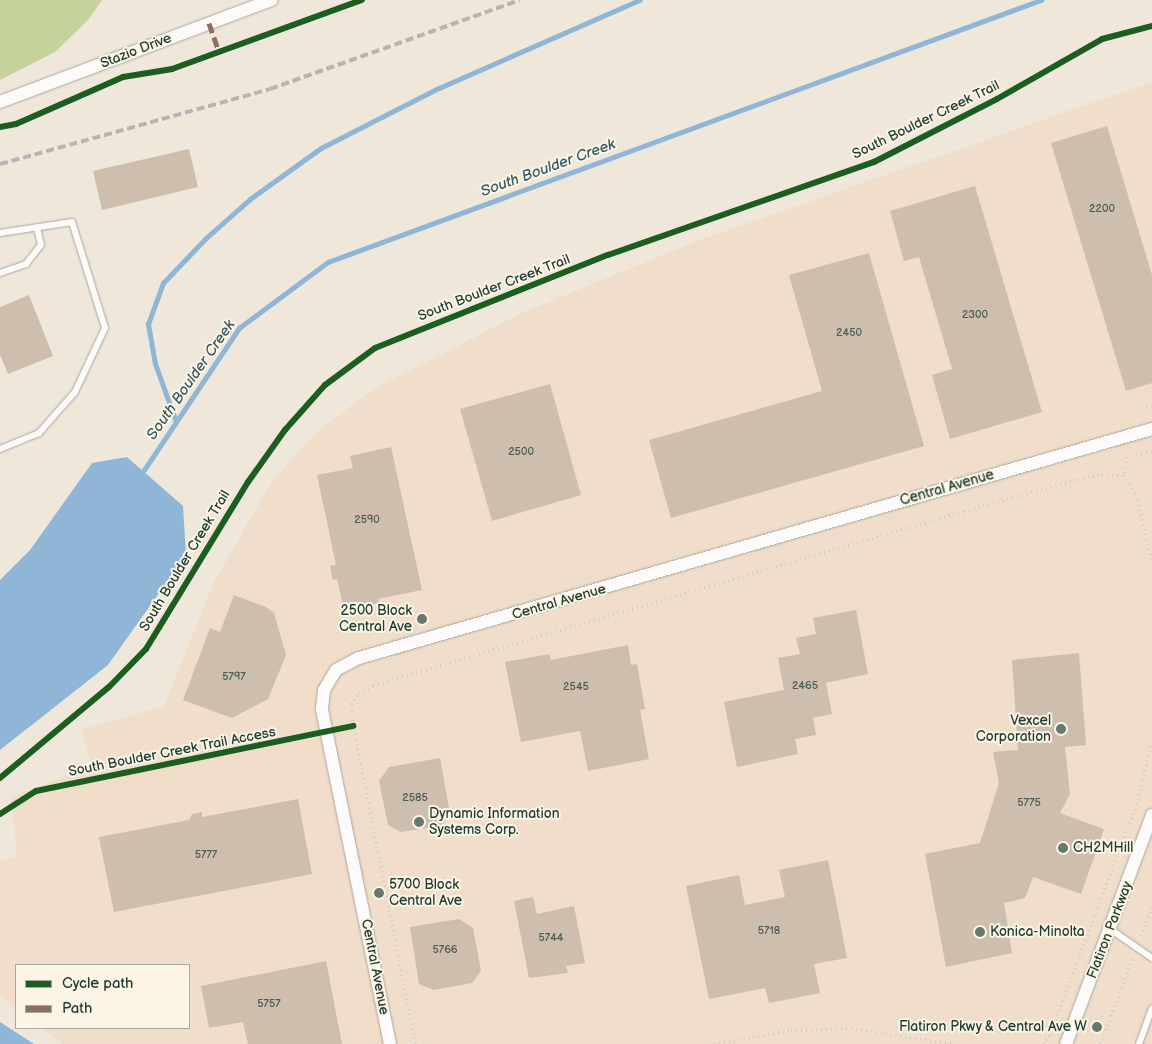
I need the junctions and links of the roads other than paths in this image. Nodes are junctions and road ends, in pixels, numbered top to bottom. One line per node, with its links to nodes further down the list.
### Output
1 (272, 0): 2 (street, Stazio Drive)
2 (0, 102)
3 (37, 227): 4 (lane); 5 (lane); 7 (lane)
4 (0, 233)
5 (0, 273)
6 (1151, 432): 12 (street, Central Avenue)
7 (0, 449)
8 (1152, 815): 9 (street, Flatiron Parkway)
9 (1110, 929): 10 (lane); 13 (street, Flatiron Parkway)
10 (1152, 958)
11 (1152, 1008): 14 (lane)
12 (390, 1044)
13 (1066, 1044)
14 (1138, 1044)

